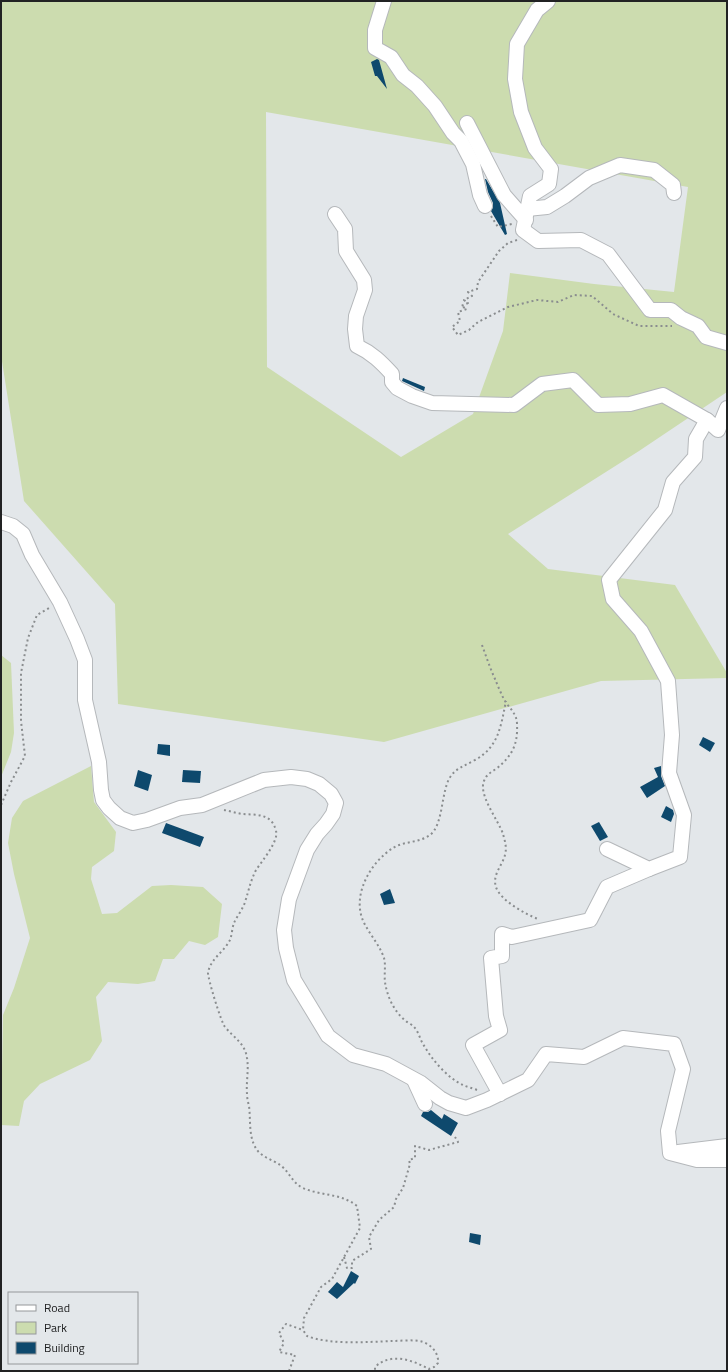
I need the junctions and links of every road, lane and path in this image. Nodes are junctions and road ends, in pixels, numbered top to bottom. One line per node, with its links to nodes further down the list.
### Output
1 (384, 1): 5 (street)
2 (548, 1): 7 (street)
3 (467, 123): 7 (street)
4 (674, 193): 7 (street)
5 (485, 206): 7 (path)
6 (335, 214): 11 (street)
7 (525, 220): 8 (path); 9 (street)
8 (675, 326)
9 (727, 343)
10 (727, 408): 11 (street)
11 (707, 420): 19 (street)
12 (1, 522): 13 (street)
13 (60, 602): 16 (path); 21 (street)
14 (482, 645): 15 (path)
15 (506, 701): 20 (path); 23 (path)
16 (1, 805)
17 (222, 809): 29 (path)
18 (607, 849): 19 (street)
19 (649, 869): 22 (street)
20 (544, 920)
21 (414, 1080): 23 (street); 24 (street)
22 (500, 1094): 23 (street); 27 (street)
23 (487, 1100)
24 (425, 1104)
25 (456, 1137): 29 (path)
26 (727, 1146): 27 (street)
27 (670, 1153): 28 (street)
28 (727, 1160)
29 (344, 1257): 30 (path)
30 (302, 1330): 31 (path); 32 (path)
31 (289, 1371)
32 (374, 1371)

